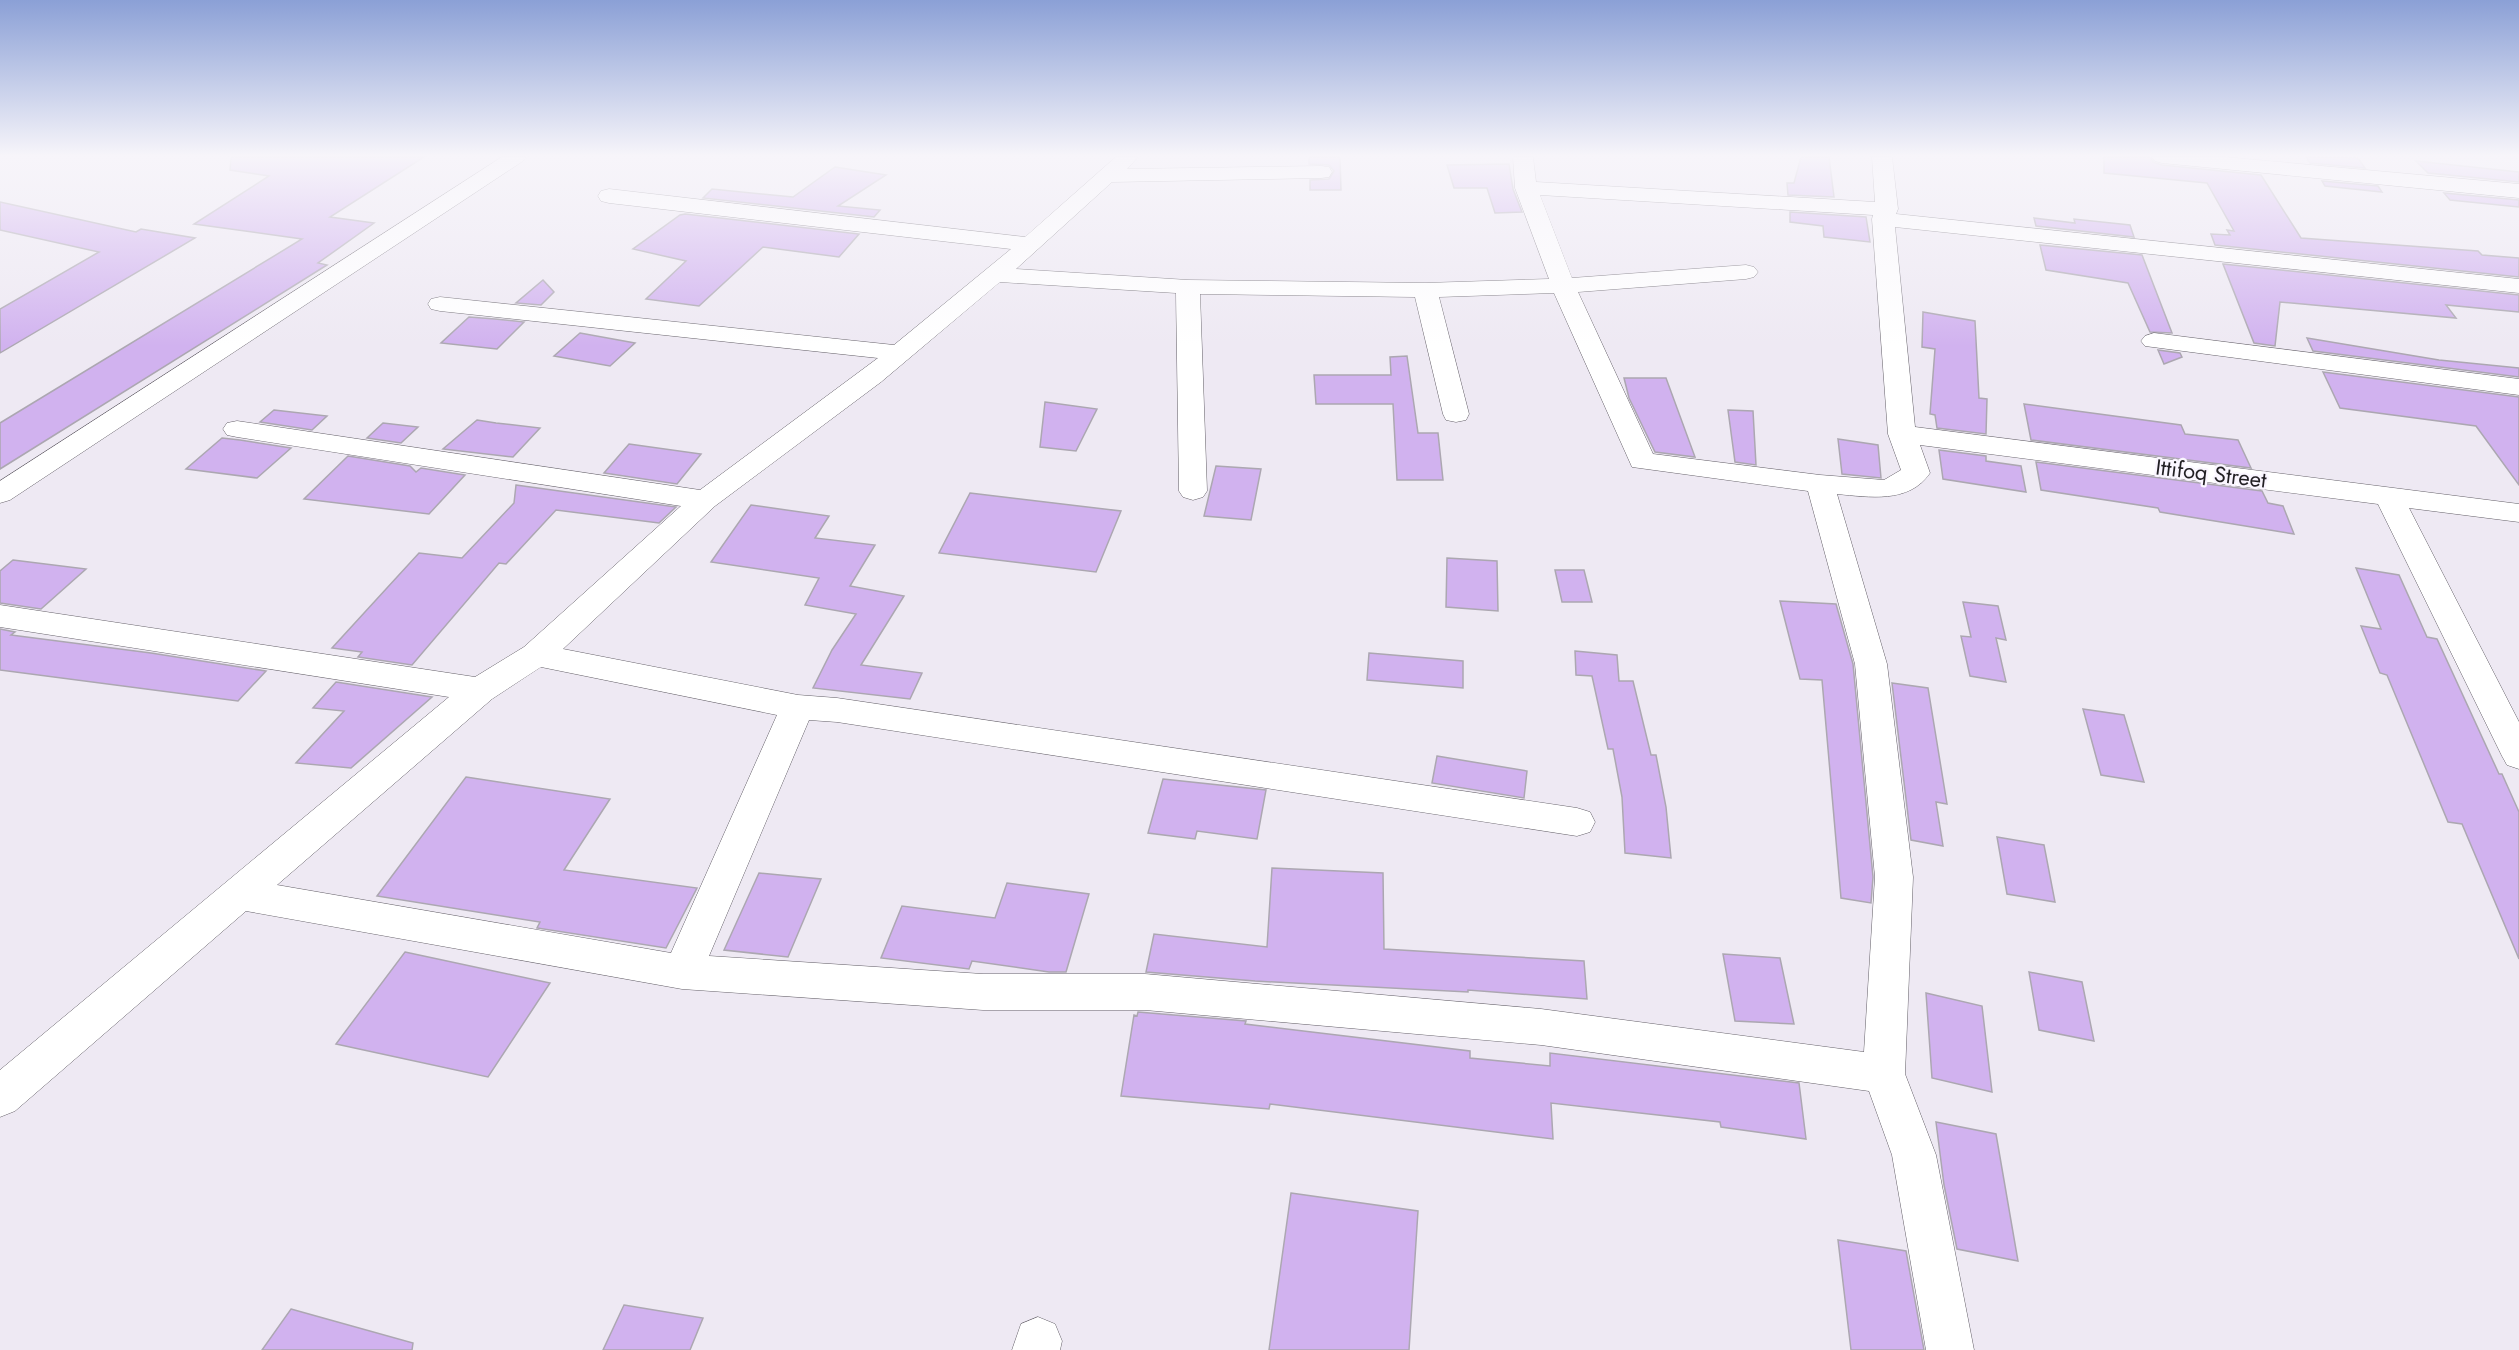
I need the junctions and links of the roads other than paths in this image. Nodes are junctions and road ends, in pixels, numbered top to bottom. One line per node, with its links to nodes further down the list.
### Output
1 (420, 220): 23 (street)
2 (819, 220): 7 (street)
3 (1056, 220): 7 (street)
4 (1538, 220): 10 (street)
5 (1885, 220): 20 (street)
6 (1938, 220): 11 (street)
7 (1029, 244): 9 (street)
8 (1746, 272): 10 (street)
9 (995, 275): 12 (street); 16 (street)
10 (1563, 286): 13 (street); 21 (street)
11 (2519, 286)
12 (1188, 287): 13 (street); 22 (street)
13 (1425, 290): 18 (street)
14 (440, 304): 16 (street)
15 (2154, 341): 17 (street)
16 (899, 353): 25 (street)
17 (2519, 387)
18 (1456, 414)
19 (237, 429): 25 (street)
20 (1902, 434): 21 (street); 24 (street, Ittifoq Street)
21 (1820, 484): 35 (street)
22 (1192, 491)
23 (0, 495)
24 (2388, 495): 26 (street, Ittifoq Street); 31 (street)
25 (705, 500): 28 (street)
26 (2519, 513)
27 (0, 616): 29 (street)
28 (536, 656): 29 (street); 30 (street)
29 (480, 690): 33 (street)
30 (798, 707): 32 (street); 34 (street)
31 (2519, 756)
32 (1577, 822)
33 (240, 894): 34 (street); 36 (street)
34 (682, 972): 35 (street)
35 (1884, 1074): 37 (street)
36 (0, 1097)
37 (1950, 1350)

